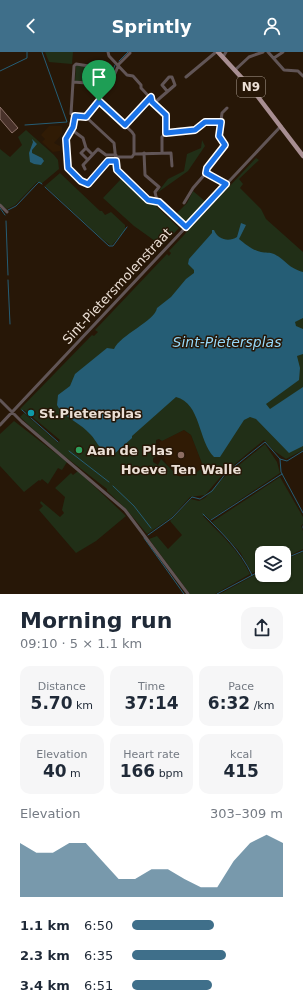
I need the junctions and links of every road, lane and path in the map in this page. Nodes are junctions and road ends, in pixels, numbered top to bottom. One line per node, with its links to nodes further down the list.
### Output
1 (108, 52): 10 (street)
2 (217, 52): 8 (main road, N9); 13 (street)
3 (226, 52): 8 (street)
4 (263, 52): 11 (street)
5 (268, 52): 9 (street)
6 (283, 52): 9 (street)
7 (130, 53): 10 (street)
8 (223, 57): 11 (main road, N9)
9 (274, 58): 12 (street)
10 (118, 65): 16 (street); 17 (street)
11 (235, 70): 24 (main road, N9)
12 (303, 76)
13 (186, 77)
14 (73, 82): 14 (street); 20 (street)
15 (167, 91): 15 (street); 18 (street)
16 (151, 97): 18 (street); 23 (street)
17 (99, 101): 21 (street); 23 (street)
18 (153, 104): 26 (street)
19 (228, 108): 22 (street)
20 (73, 115): 21 (street); 25 (street)
21 (86, 117): 33 (street)
22 (221, 122): 26 (street); 37 (street)
23 (125, 125): 30 (street)
24 (281, 126): 32 (main road, N9); 38 (street, Sint-Pietersmolenstraat)
25 (72, 130): 27 (street); 33 (street)
26 (166, 133): 28 (street)
27 (86, 148): 29 (street); 34 (street)
28 (162, 153): 31 (street); 35 (street)
29 (92, 154): 33 (street); 34 (street)
30 (134, 154): 31 (street); 33 (street)
31 (144, 154): 39 (street)
32 (303, 156)
33 (116, 158): 39 (street)
34 (87, 159): 36 (street)
35 (172, 166)
36 (85, 169)
37 (206, 173): 38 (street); 40 (street)
38 (226, 184): 43 (street, Sint-Pietersmolenstraat)
39 (157, 201): 43 (street)
40 (184, 203)
41 (0, 205): 42 (street)
42 (7, 212)
43 (186, 227): 45 (street, Sint-Pietersmolenstraat)
44 (0, 400): 45 (street)
45 (12, 413): 46 (street, Sint-Pietersmolenstraat); 47 (street)
46 (0, 425)
47 (188, 594)

